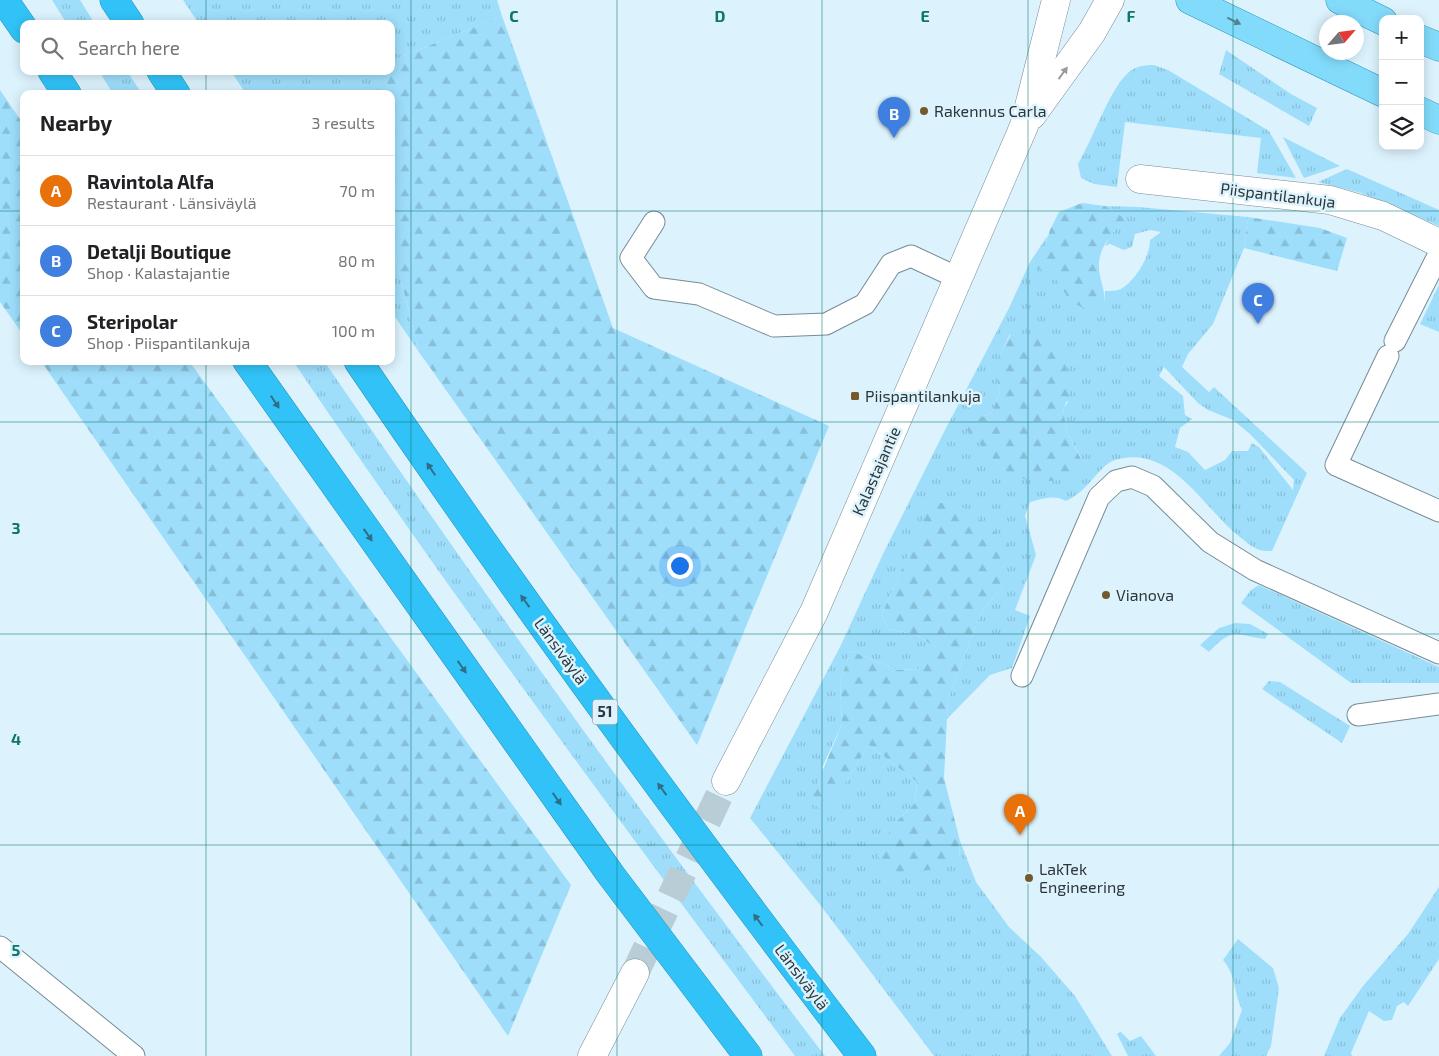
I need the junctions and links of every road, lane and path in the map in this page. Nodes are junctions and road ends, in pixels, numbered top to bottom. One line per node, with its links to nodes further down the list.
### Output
1 (4, 0): 9 (highway)
2 (114, 0): 8 (highway)
3 (1056, 0): 19 (main road, Kalastajantie)
4 (1110, 0): 19 (main road, Kalastajantie, one-way to 4)
5 (1190, 0): 16 (main road, one-way to 16)
6 (1340, 0): 7 (main road)
7 (1379, 19)
8 (127, 20)
9 (20, 23)
10 (1424, 41): 11 (main road)
11 (1439, 47)
12 (55, 75): 14 (highway)
13 (164, 75): 15 (highway)
14 (64, 90)
15 (173, 90)
16 (1379, 91)
17 (1424, 113): 18 (main road)
18 (1439, 120)
19 (1024, 126): 24 (main road, Kalastajantie)
20 (1140, 179): 22 (main road, Piispantilankuja)
21 (654, 222): 24 (lane)
22 (1439, 243)
23 (1439, 254): 27 (lane)
24 (958, 278): 32 (main road, Kalastajantie)
25 (251, 365): 37 (highway, one-way to 37)
26 (361, 365): 38 (highway, Länsiväylä / 51, one-way to 26)
27 (1439, 511)
28 (1439, 653): 29 (lane)
29 (1022, 676)
30 (1439, 704): 31 (lane)
31 (1358, 715)
32 (726, 781)
33 (0, 947): 35 (lane)
34 (635, 973): 36 (main road)
35 (134, 1056)
36 (592, 1056)
37 (748, 1056)
38 (862, 1056)

